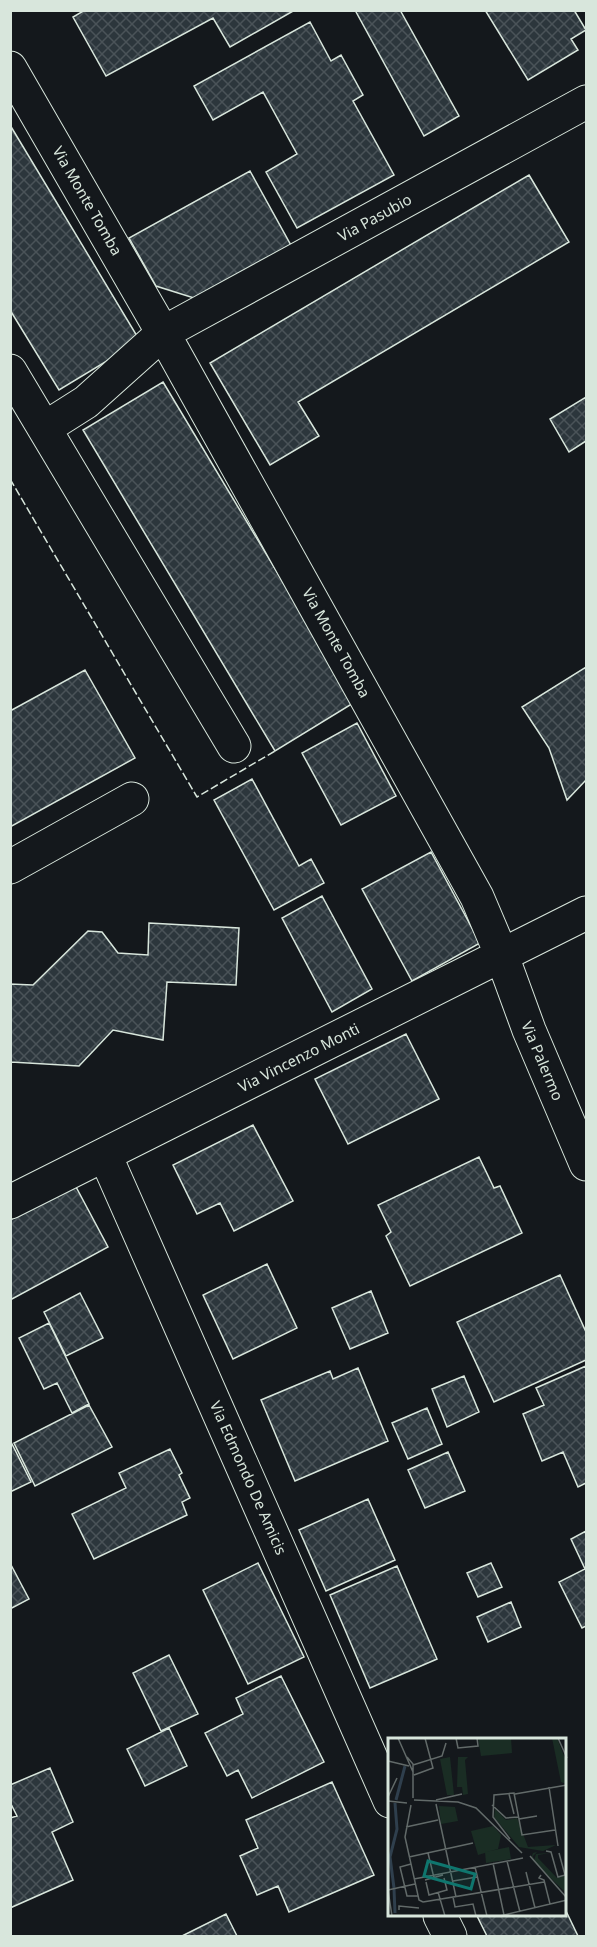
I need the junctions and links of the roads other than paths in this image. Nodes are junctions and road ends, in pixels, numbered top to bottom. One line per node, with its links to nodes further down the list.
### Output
1 (10, 68): 3 (street, Via Monte Tomba)
2 (586, 102): 3 (street, Via Pasubio)
3 (163, 333): 5 (street); 10 (street, Via Monte Tomba)
4 (10, 371): 5 (street)
5 (45, 428): 6 (street)
6 (234, 746)
7 (132, 798): 8 (street)
8 (10, 867)
9 (586, 913): 10 (street, Via Vincenzo Monti)
10 (502, 956): 11 (street, Via Vincenzo Monti); 12 (street, Via Palermo)
11 (105, 1155): 13 (street, Via Vincenzo Monti); 14 (street, Via Edmondo De Amicis)
12 (586, 1164)
13 (10, 1202)
14 (388, 1796)
15 (440, 1917): 16 (street)
16 (450, 1936)

